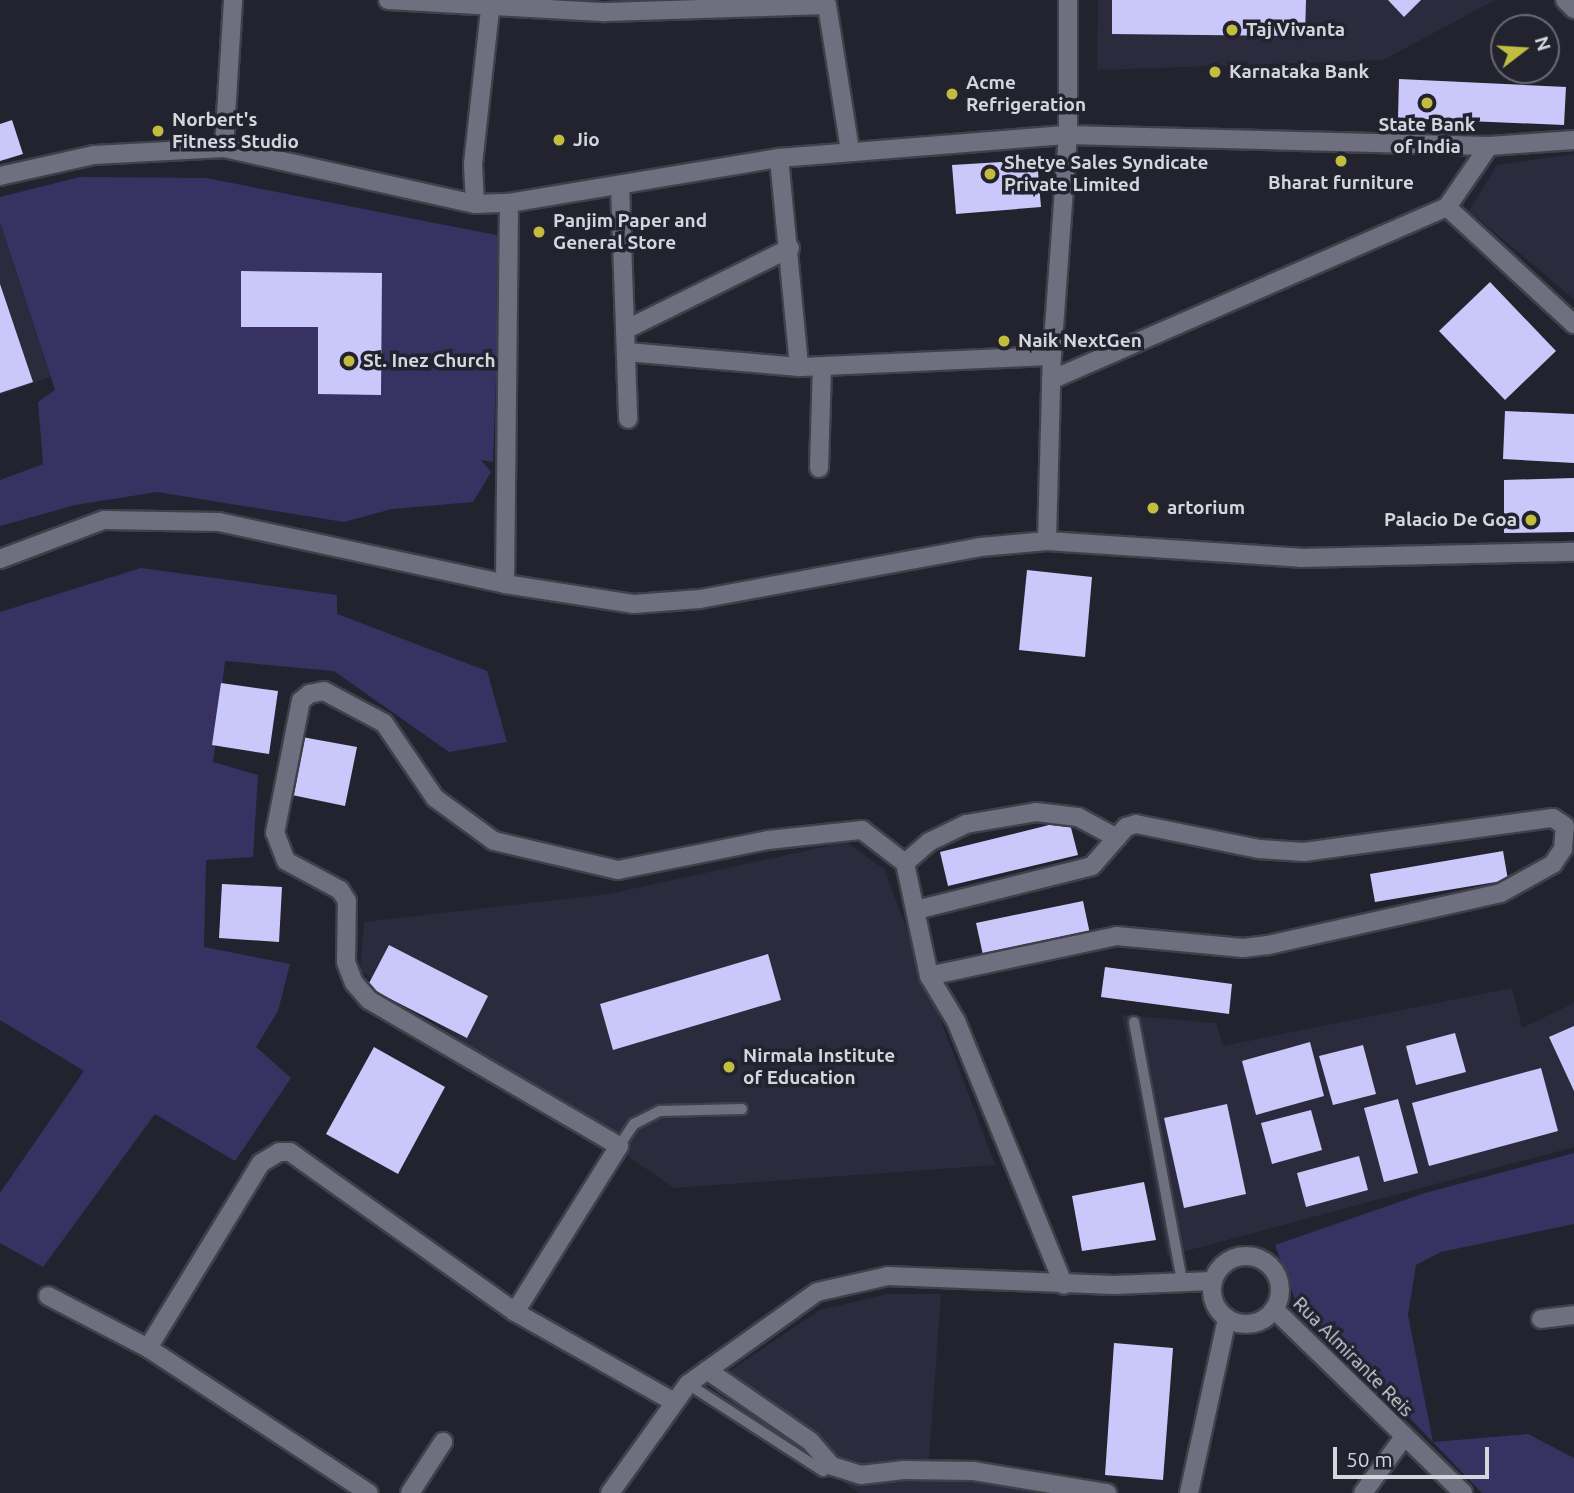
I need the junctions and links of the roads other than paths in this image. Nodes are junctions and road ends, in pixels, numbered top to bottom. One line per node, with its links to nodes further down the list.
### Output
1 (233, 0): 11 (street)
2 (388, 0): 5 (street)
3 (1068, 0): 8 (street)
4 (1565, 0): 7 (street)
5 (491, 3): 6 (street); 17 (street)
6 (785, 3): 12 (street)
7 (1574, 9)
8 (1069, 135): 10 (street); 12 (street); 23 (street)
9 (1574, 140): 10 (street)
10 (1489, 146): 18 (street)
11 (224, 148): 14 (street); 17 (street)
12 (850, 150): 13 (street)
13 (779, 158): 15 (street); 19 (street)
14 (0, 176)
15 (620, 186): 16 (street); 21 (street)
16 (509, 203): 17 (street); 32 (street)
17 (475, 205)
18 (1447, 207): 20 (street); 26 (street)
19 (790, 248): 21 (street); 24 (street)
20 (1574, 324)
21 (627, 330): 22 (street)
22 (627, 352): 24 (street); 27 (street)
23 (1052, 356): 25 (street); 26 (street)
24 (799, 367): 25 (street)
25 (822, 368): 28 (street)
26 (1051, 380): 29 (street)
27 (628, 419)
28 (819, 468)
29 (1047, 541): 30 (street); 32 (street)
30 (1574, 552)
31 (0, 559): 32 (street)
32 (505, 584)
33 (1117, 838): 34 (street); 35 (street); 36 (street)
34 (905, 863): 35 (street); 39 (street)
35 (916, 910): 36 (street)
36 (929, 976): 42 (street)
37 (1134, 1022): 40 (lane)
38 (742, 1109): 39 (lane)
39 (619, 1146): 45 (street)
40 (1182, 1280): 41 (street); 42 (street)
41 (1213, 1281): 44 (street); 47 (street)
42 (1064, 1284): 50 (street)
43 (48, 1296): 49 (street)
44 (1275, 1309): 47 (street); 53 (street, Rua Almirante Reis)
45 (515, 1312): 49 (street); 52 (street)
46 (1574, 1315): 48 (street)
47 (1227, 1318): 60 (street)
48 (1541, 1319)
49 (148, 1348): 56 (street)
50 (707, 1370): 51 (street); 59 (street)
51 (688, 1384): 52 (street); 55 (lane)
52 (672, 1401): 58 (street)
53 (1404, 1437): 61 (street); 62 (street, Rua Almirante Reis)
54 (443, 1442): 57 (street)
55 (824, 1471)
56 (369, 1493)
57 (410, 1493)
58 (610, 1493)
59 (1107, 1493)
60 (1189, 1493)
61 (1363, 1493)
62 (1463, 1493)

